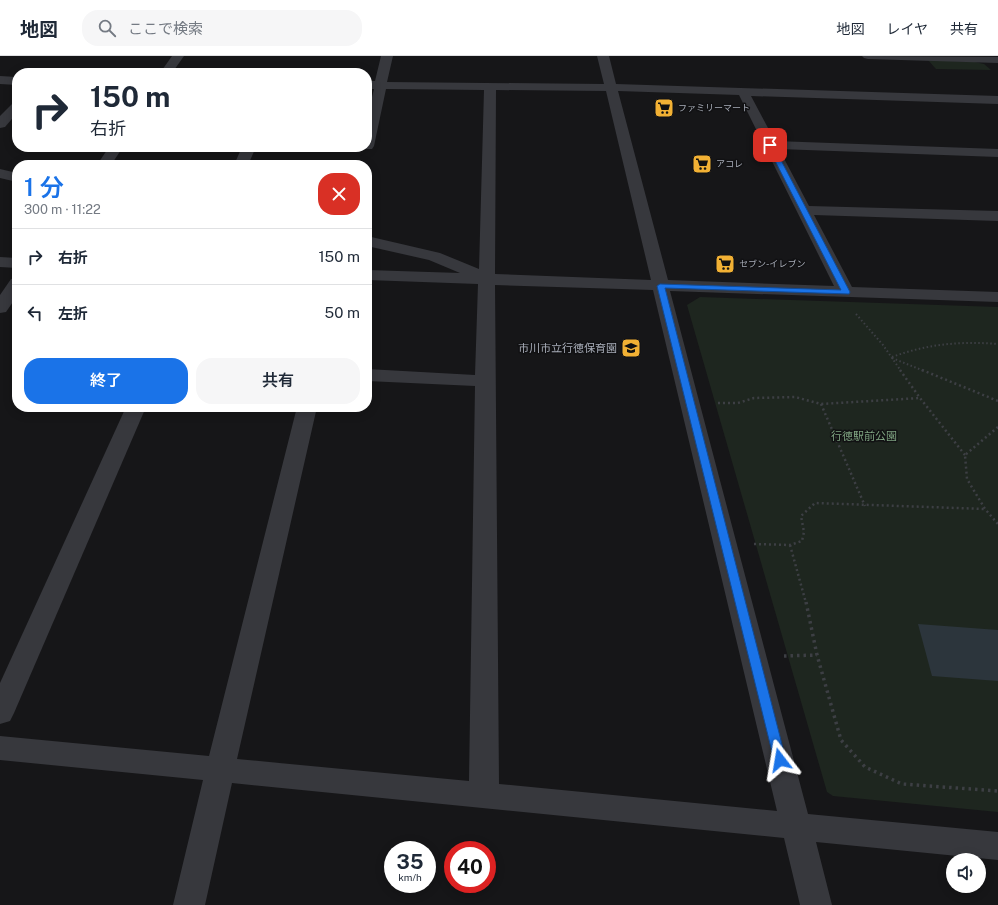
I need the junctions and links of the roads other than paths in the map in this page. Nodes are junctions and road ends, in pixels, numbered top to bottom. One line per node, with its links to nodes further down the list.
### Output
1 (178, 56): 6 (street)
2 (387, 56): 11 (street)
3 (603, 56): 13 (street)
4 (868, 56): 5 (street)
5 (992, 60): 7 (street)
6 (170, 68)
7 (998, 70)
8 (0, 80): 9 (street)
9 (12, 80)
10 (372, 84): 11 (street)
11 (381, 85): 12 (street); 18 (street)
12 (490, 86): 13 (street); 29 (street)
13 (611, 88): 14 (street); 30 (street)
14 (743, 92): 15 (street); 19 (street)
15 (998, 100)
16 (12, 111): 17 (street)
17 (0, 124)
18 (372, 125)
19 (770, 145): 20 (street); 23 (street)
20 (998, 153)
21 (0, 173): 22 (street)
22 (12, 177)
23 (803, 210): 24 (street); 32 (street)
24 (998, 216)
25 (372, 242): 29 (street)
26 (0, 262): 27 (street)
27 (12, 263)
28 (372, 275): 29 (street)
29 (488, 279): 30 (street); 36 (street)
30 (660, 286): 32 (street); 43 (street)
31 (12, 290): 34 (street)
32 (846, 292): 33 (street)
33 (998, 297)
34 (0, 308)
35 (372, 375): 36 (street)
36 (485, 381): 42 (street)
37 (134, 412): 39 (street)
38 (306, 412): 41 (street)
39 (0, 713)
40 (0, 748): 41 (street)
41 (220, 769): 42 (street); 45 (street)
42 (484, 795): 43 (street)
43 (796, 826): 44 (street); 46 (street)
44 (998, 846)
45 (189, 905)
46 (816, 905)

